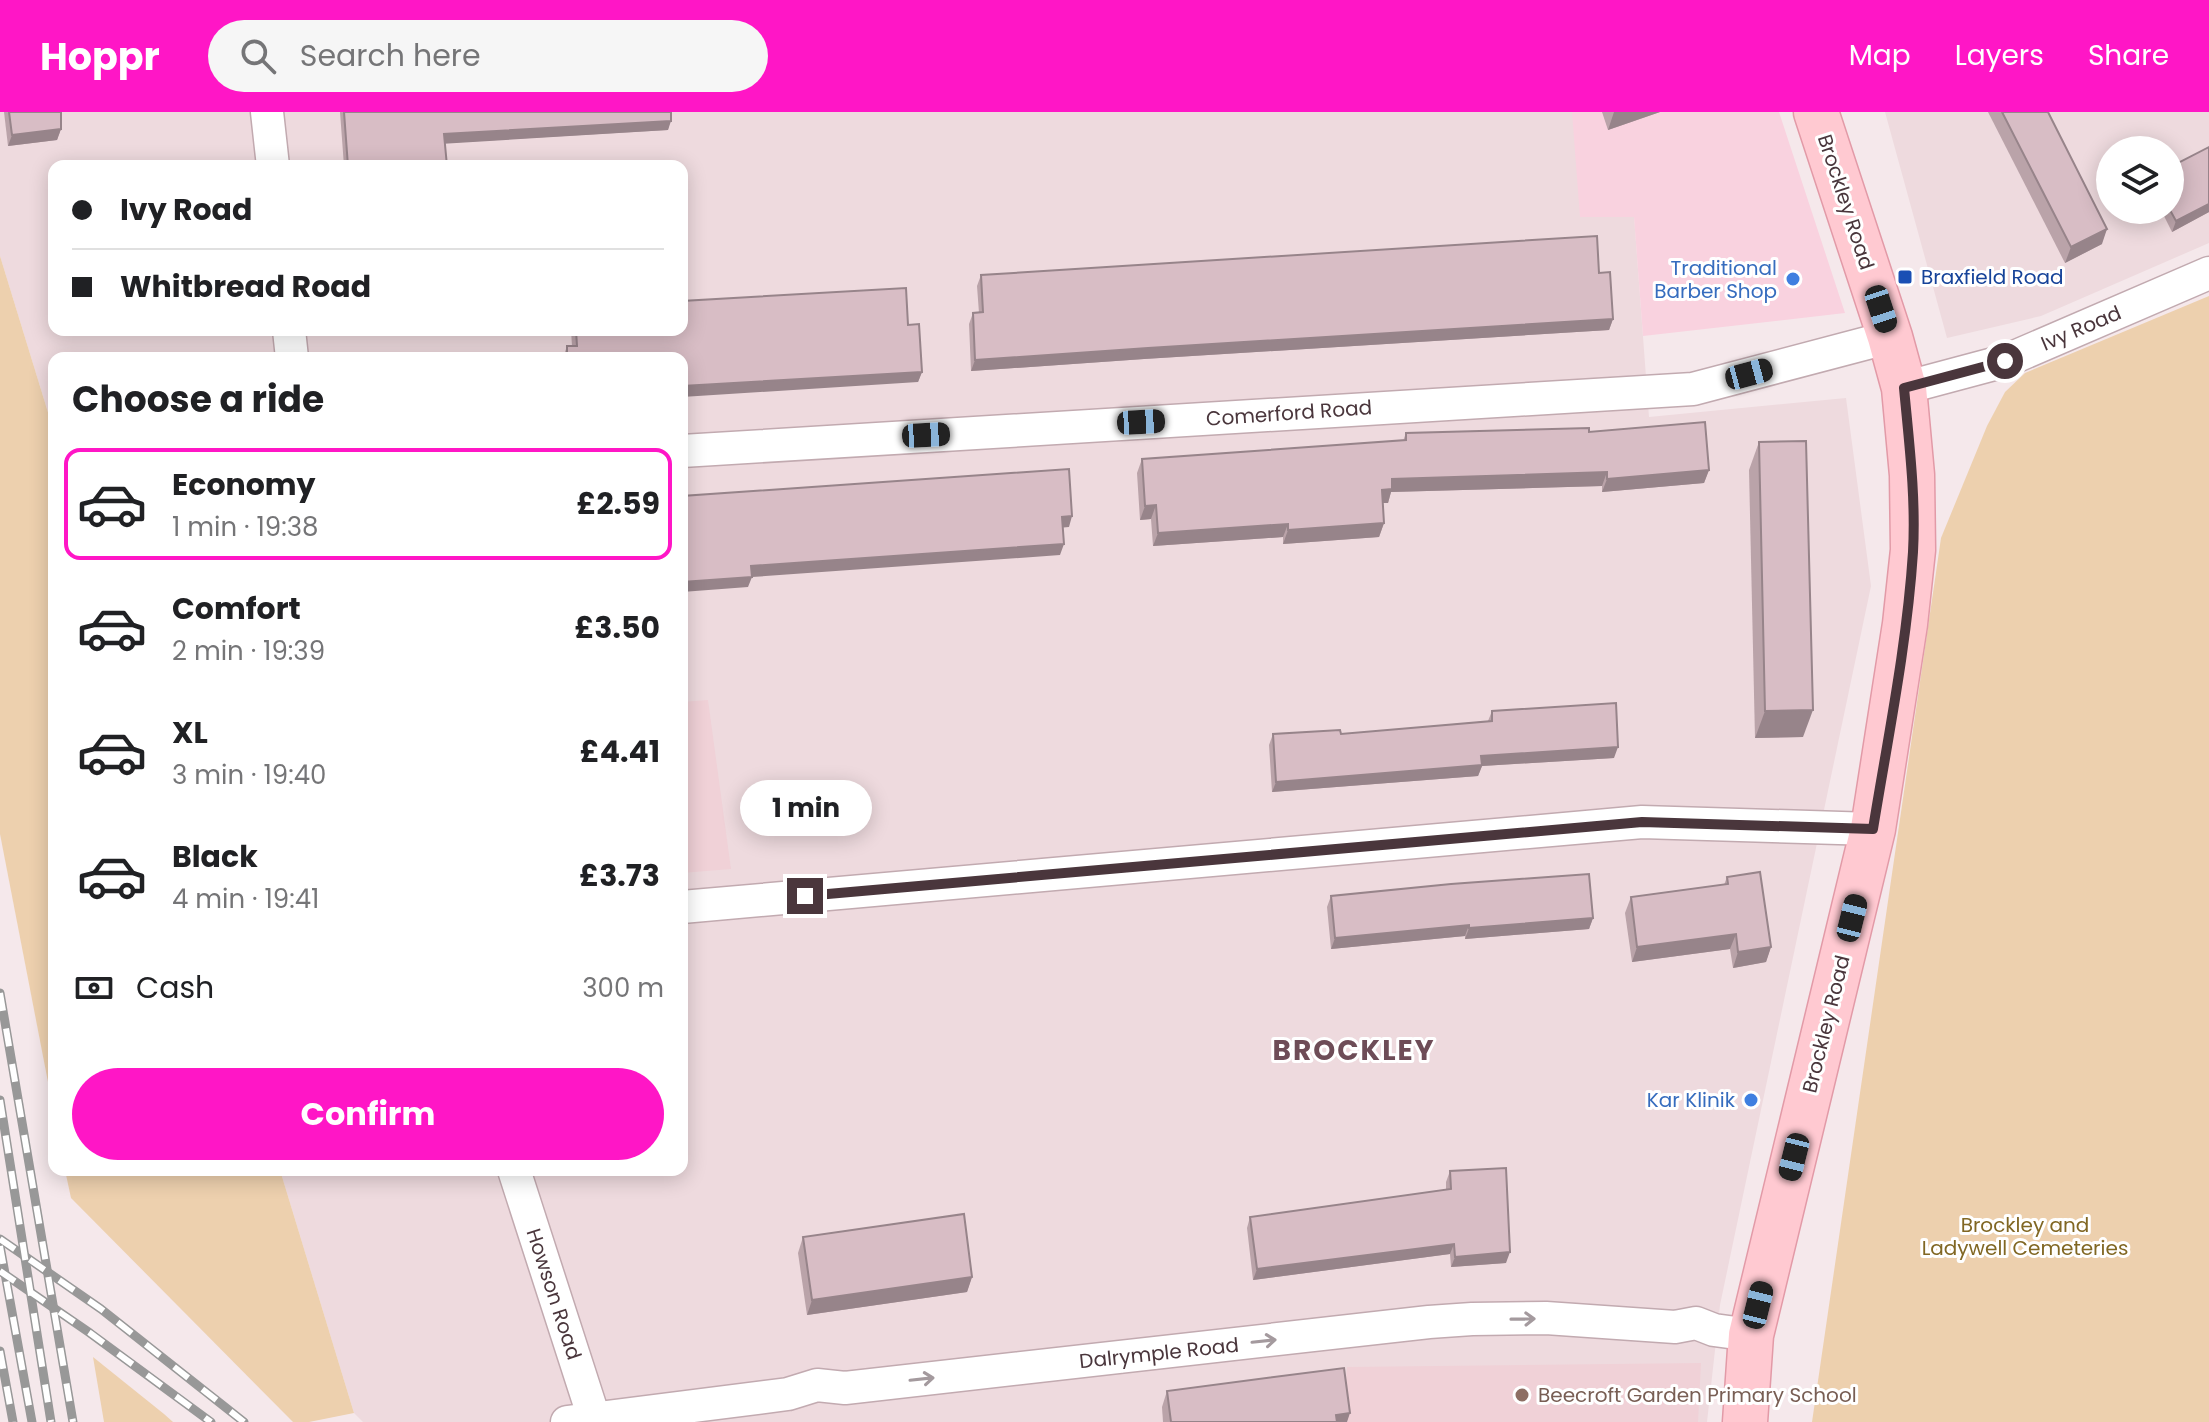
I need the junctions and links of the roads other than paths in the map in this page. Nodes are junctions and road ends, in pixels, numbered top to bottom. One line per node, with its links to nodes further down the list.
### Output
1 (267, 112): 3 (street)
2 (1816, 112): 5 (main road, Brockley Road)
3 (272, 160)
4 (2209, 273): 6 (street, Ivy Road)
5 (1890, 337): 6 (main road, Brockley Road); 7 (street, Comerford Road)
6 (1904, 388): 8 (main road, Brockley Road)
7 (688, 451)
8 (1873, 829): 9 (street); 11 (main road, Brockley Road)
9 (688, 906)
10 (516, 1176): 13 (street, Howson Road)
11 (1751, 1335): 12 (street, Dalrymple Road, one-way to 11); 14 (main road, Brockley Road)
12 (755, 1410): 13 (street, Dalrymple Road)
13 (581, 1420)
14 (1745, 1422)

